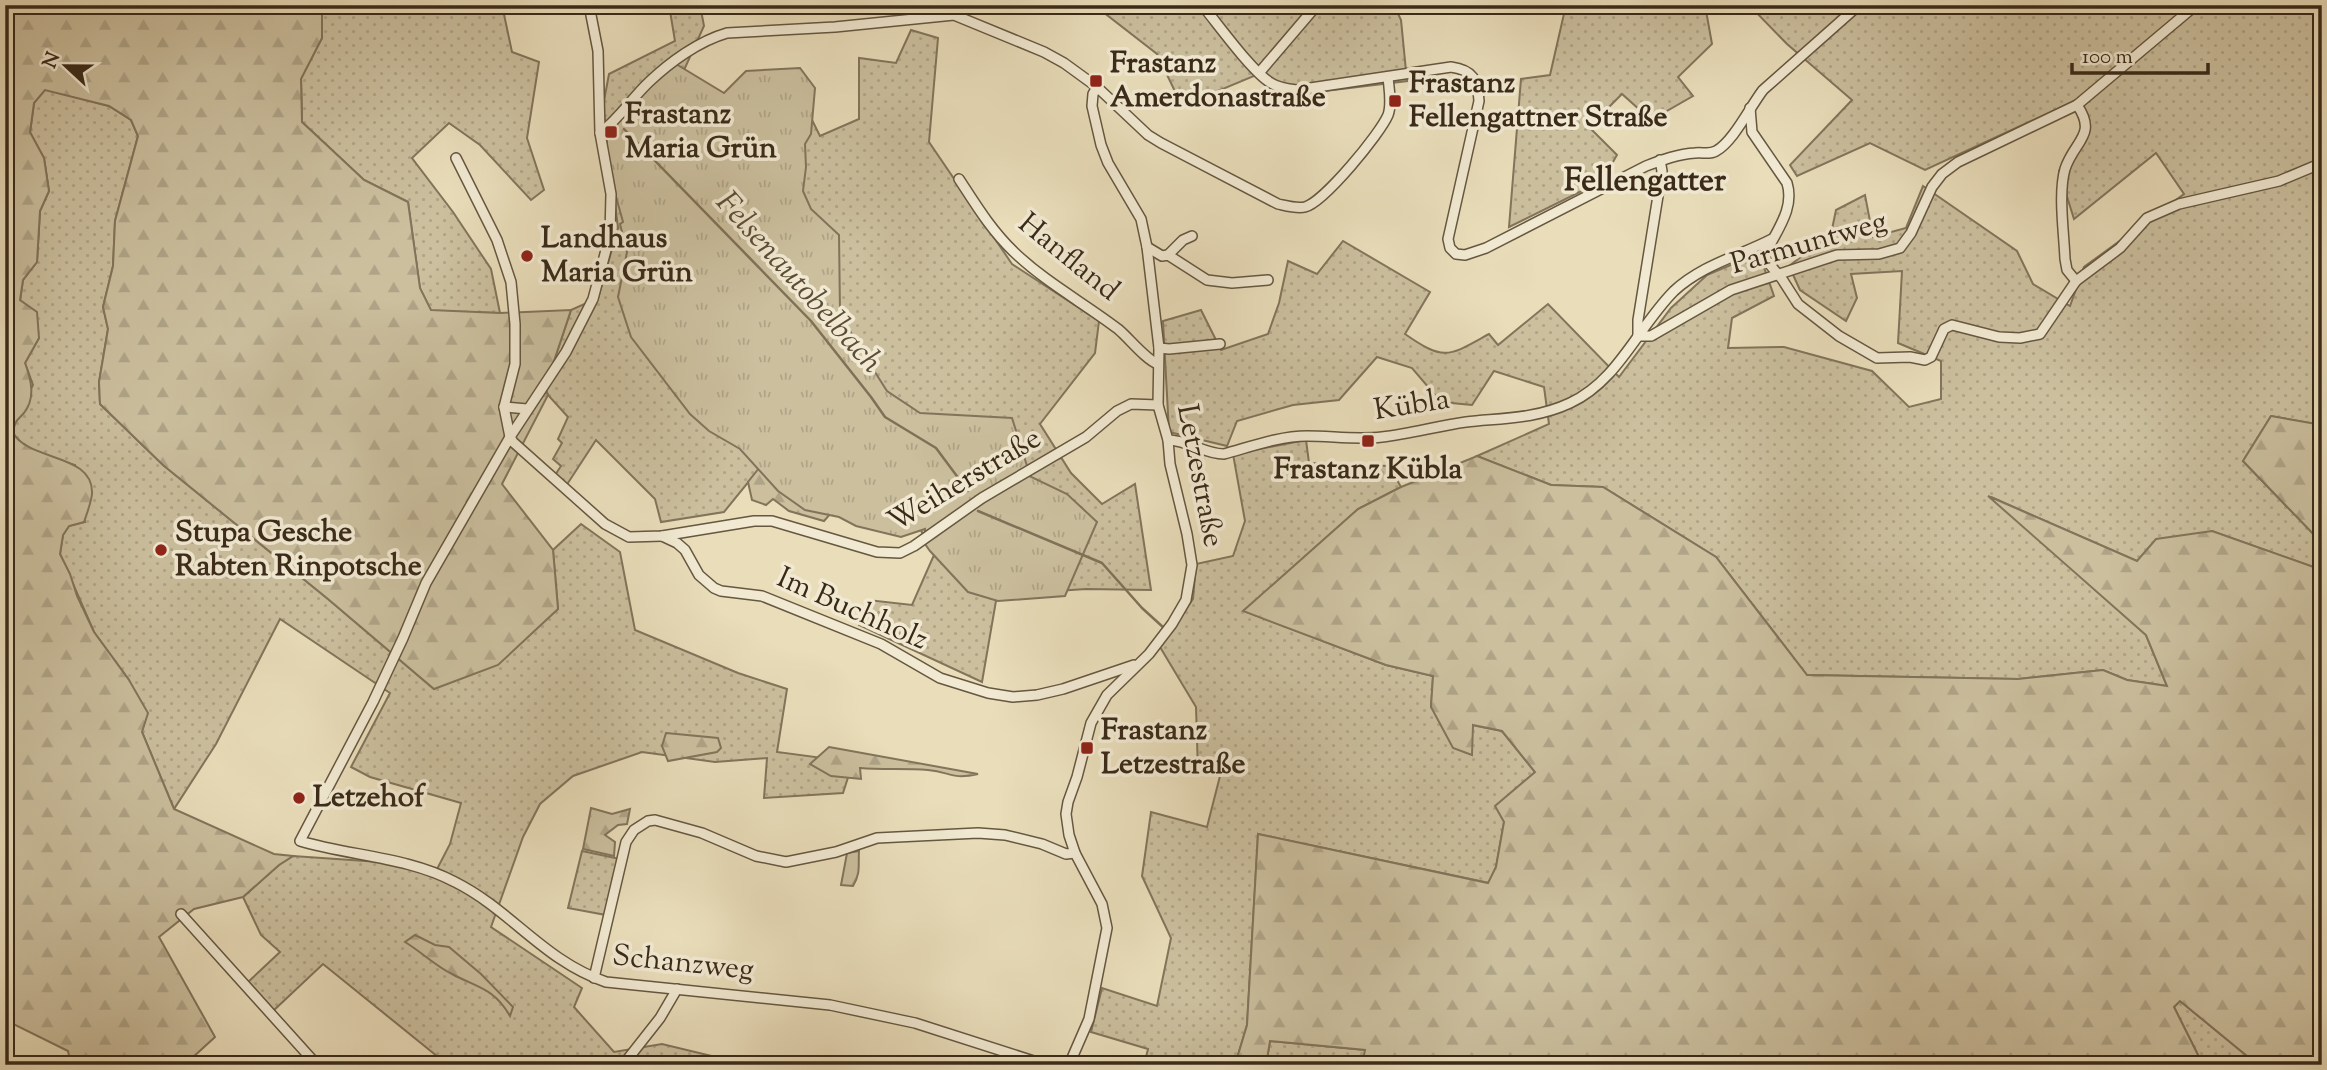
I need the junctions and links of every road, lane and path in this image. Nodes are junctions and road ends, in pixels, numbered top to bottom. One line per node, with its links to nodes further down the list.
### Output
1 (589, 5): 13 (street)
2 (944, 5): 7 (street)
3 (1202, 5): 8 (street)
4 (1317, 5): 8 (street)
5 (1859, 5): 12 (street)
6 (2196, 5): 11 (street)
7 (954, 15): 10 (street); 13 (street)
8 (1259, 73): 9 (street)
9 (1388, 77): 10 (street); 15 (street)
10 (1097, 87): 20 (street, Letzestraße)
11 (2077, 105): 22 (street, Parmuntweg); 24 (street)
12 (1750, 106): 15 (street); 19 (street)
13 (600, 133): 31 (street)
14 (456, 158): 30 (street)
15 (1660, 160): 25 (street)
16 (2322, 163): 24 (street)
17 (959, 179): 28 (street, Hanfland)
18 (1192, 236): 21 (street)
19 (1773, 239): 22 (street); 25 (street, Kübla)
20 (1147, 247): 21 (street); 27 (street, Letzestraße)
21 (1168, 255): 23 (street)
22 (1778, 275): 24 (street); 25 (street, Parmuntweg)
23 (1268, 280)
24 (2076, 281)
25 (1638, 336): 33 (street, Kübla)
26 (1220, 344): 27 (street)
27 (1159, 348): 28 (street, Letzestraße)
28 (1158, 364): 29 (street, Letzestraße)
29 (1158, 405): 33 (street, Letzestraße); 34 (street, Weiherstraße)
30 (505, 407): 31 (street); 32 (street)
31 (527, 409): 32 (street)
32 (510, 437): 34 (street); 38 (street, Schanzweg)
33 (1168, 440): 35 (street, Letzestraße)
34 (662, 536): 35 (street, Im Buchholz)
35 (1138, 664): 36 (street, Letzestraße)
36 (1075, 853): 38 (street); 43 (street, Letzestraße)
37 (181, 914): 40 (street)
38 (594, 978): 39 (street, Schanzweg)
39 (677, 989): 41 (street); 42 (street, Schanzweg)
40 (317, 1065)
41 (623, 1065)
42 (1046, 1065)
43 (1069, 1065)

